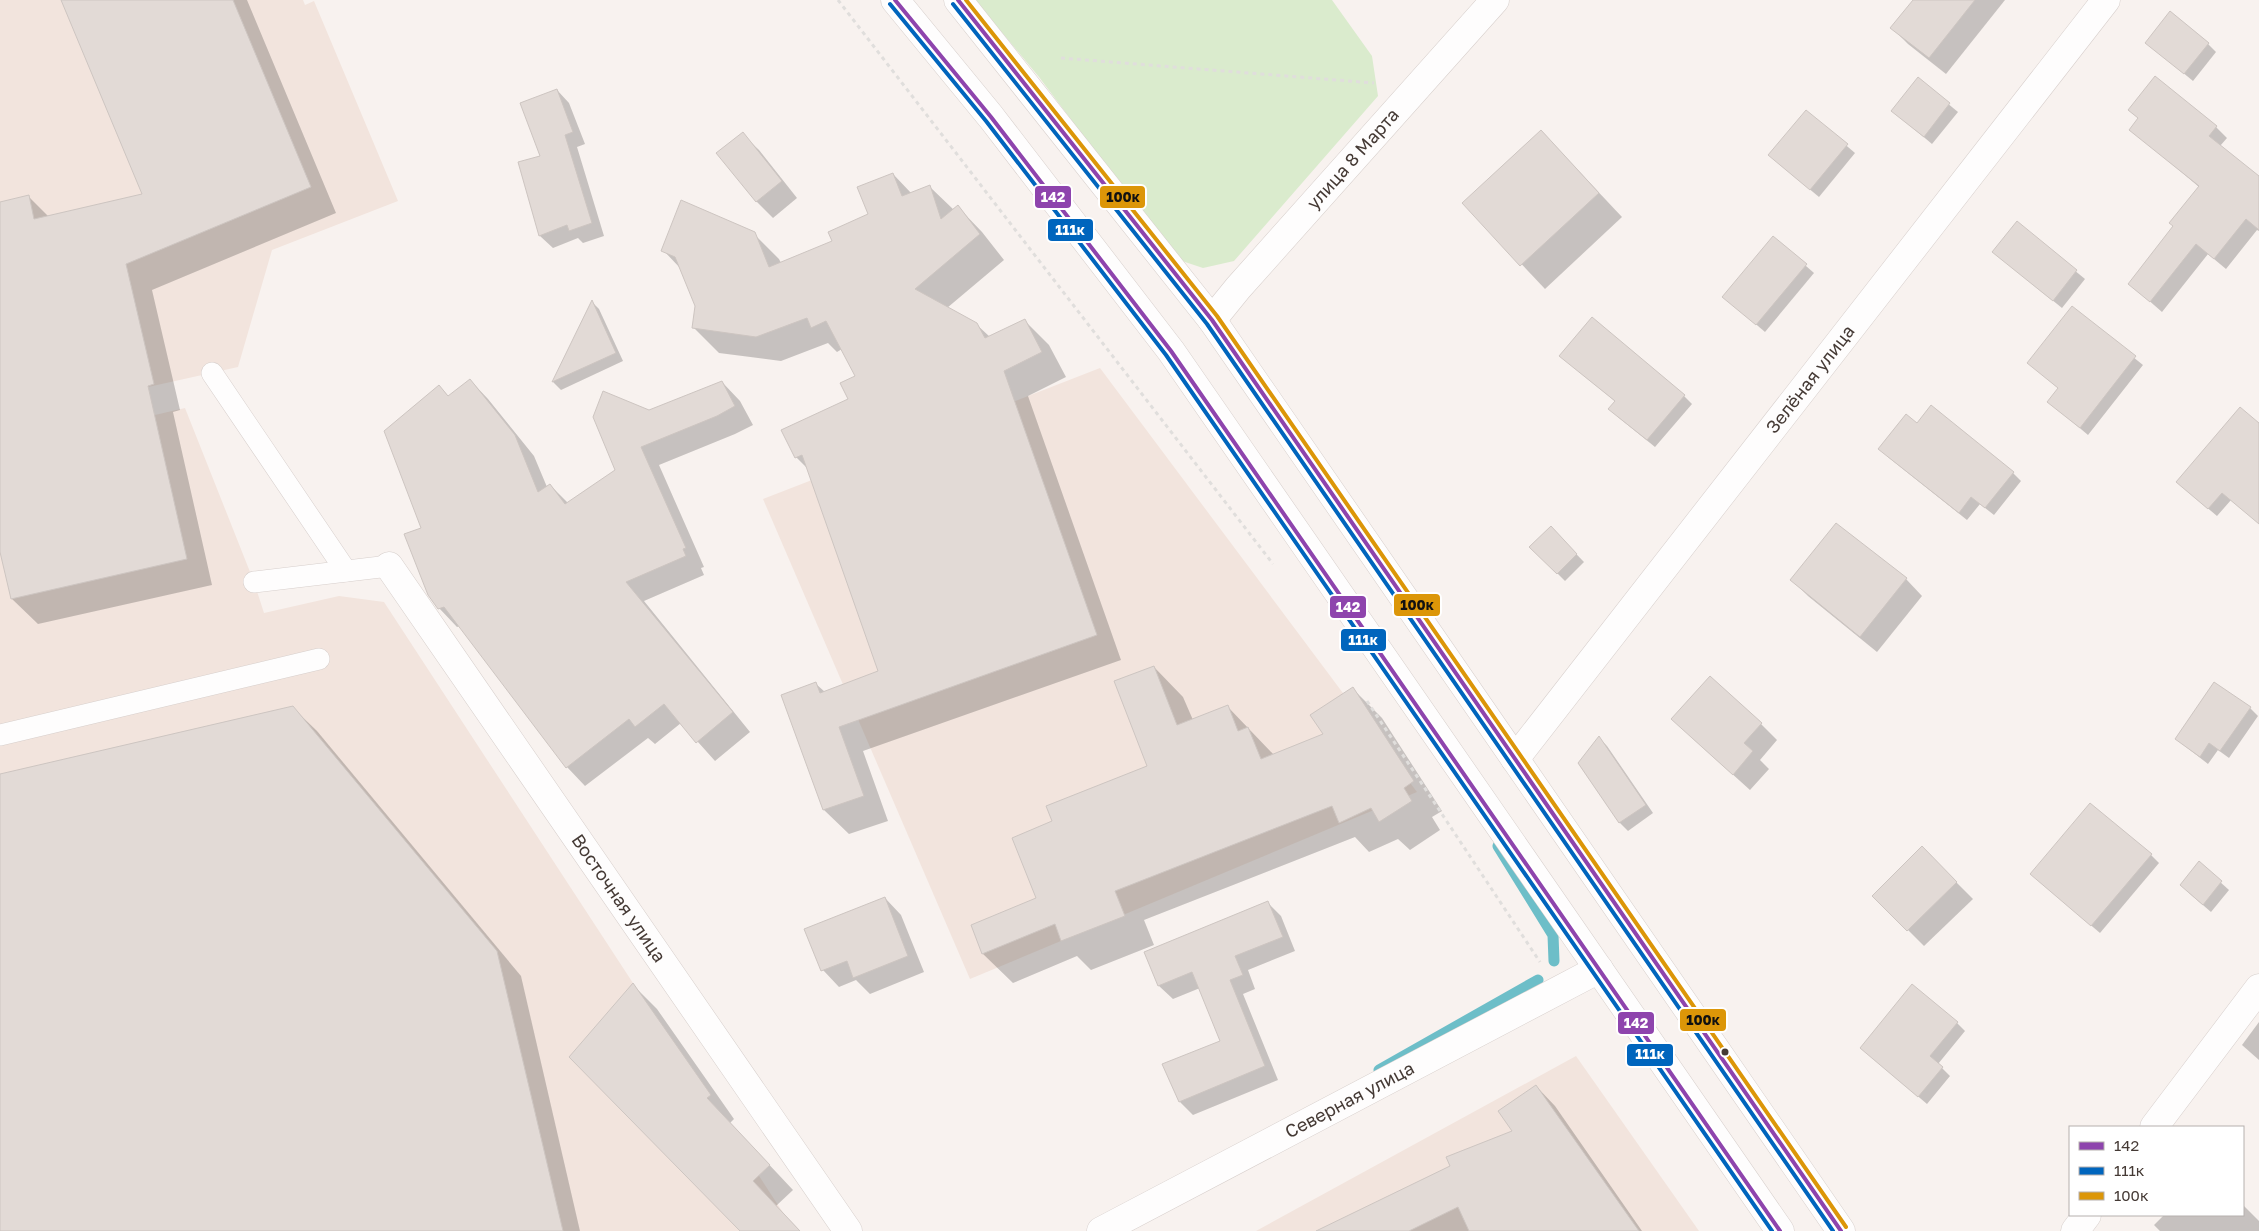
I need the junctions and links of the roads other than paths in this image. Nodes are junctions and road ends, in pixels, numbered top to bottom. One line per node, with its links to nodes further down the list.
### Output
1 (895, 0): 13 (main road)
2 (958, 0): 5 (main road)
3 (1495, 0): 5 (main road, улица 8 Марта)
4 (2106, 0): 12 (main road, Зелёная улица)
5 (1212, 320): 12 (main road)
6 (212, 373): 8 (lane)
7 (389, 566): 8 (lane); 17 (main road, Восточная улица)
8 (346, 571): 9 (lane)
9 (254, 582)
10 (319, 659): 11 (lane)
11 (0, 735)
12 (1515, 759): 20 (main road)
13 (1599, 969): 18 (main road, Северная улица); 19 (main road)
14 (2259, 988): 15 (main road)
15 (2155, 1126)
16 (2086, 1216): 21 (main road)
17 (848, 1231)
18 (1101, 1231)
19 (1780, 1231)
20 (1840, 1231)
21 (2075, 1231)

